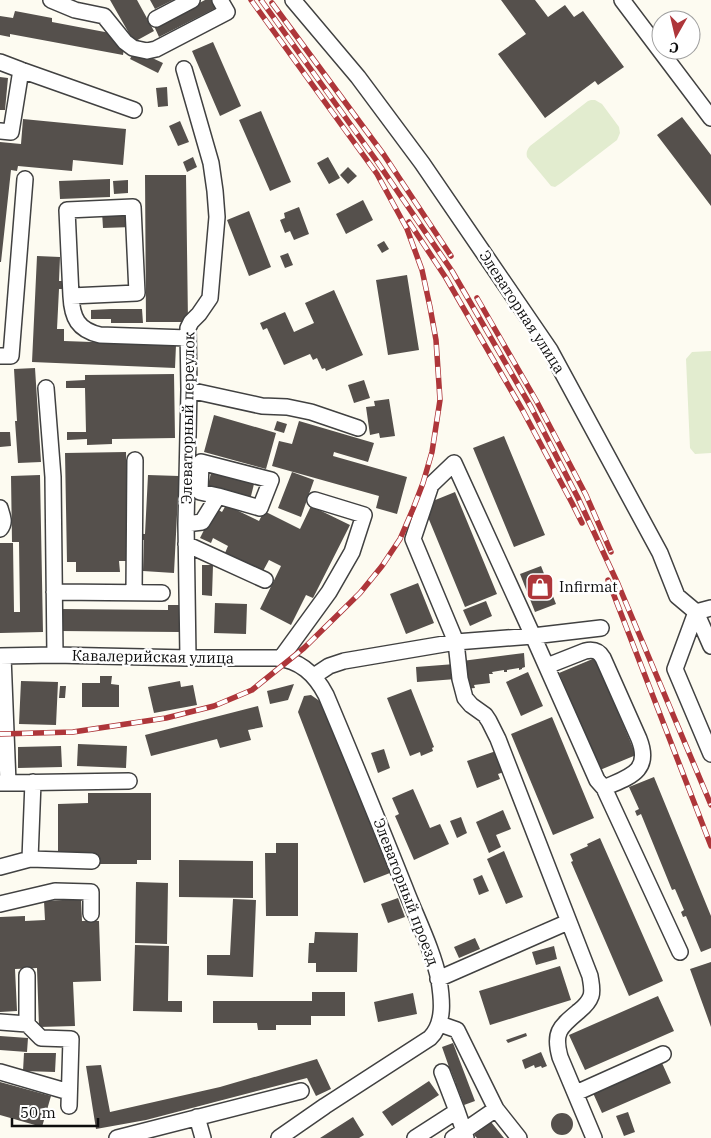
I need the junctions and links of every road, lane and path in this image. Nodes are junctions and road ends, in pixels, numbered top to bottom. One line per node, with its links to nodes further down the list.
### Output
1 (51, 0): 3 (street)
2 (192, 0): 6 (street)
3 (220, 0)
4 (293, 0): 32 (street, Элеваторная улица)
5 (622, 0): 11 (street)
6 (156, 19)
7 (0, 62): 9 (street)
8 (184, 69): 15 (street, Элеваторный переулок)
9 (21, 70): 10 (street); 12 (street)
10 (134, 110)
11 (711, 118)
12 (0, 131)
13 (25, 179): 16 (street)
14 (71, 296): 14 (street); 15 (street)
15 (188, 338): 18 (street, Элеваторный переулок)
16 (0, 356)
17 (46, 388): 28 (street)
18 (189, 390): 19 (street); 24 (street, Элеваторный переулок)
19 (358, 428)
20 (135, 460): 29 (street)
21 (218, 496): 21 (street); 24 (street)
22 (315, 500): 40 (street)
23 (0, 508): 25 (street)
24 (186, 524): 26 (street, Элеваторный переулок)
25 (0, 530)
26 (186, 544): 27 (street); 39 (street, Элеваторный переулок)
27 (265, 580)
28 (54, 592): 29 (street); 37 (street)
29 (134, 593): 30 (street)
30 (162, 593)
31 (711, 608): 32 (street)
32 (696, 612): 36 (street, Элеваторная улица); 43 (street)
33 (601, 628): 34 (street)
34 (534, 636): 35 (street); 35 (street); 41 (street)
35 (456, 642): 42 (street); 53 (street)
36 (711, 646)
37 (55, 655): 38 (street, Кавалерийская улица); 39 (street, Кавалерийская улица)
38 (1, 656): 44 (street)
39 (188, 658): 40 (street, Кавалерийская улица)
40 (281, 658): 42 (street, Кавалерийская улица)
41 (547, 666): 47 (street); 47 (street)
42 (309, 672): 56 (street, Элеваторный проезд)
43 (711, 754)
44 (4, 778): 46 (street)
45 (129, 781): 46 (street)
46 (33, 782): 48 (street)
47 (604, 788): 54 (street)
48 (30, 859): 49 (street); 50 (street)
49 (92, 861)
50 (0, 867)
51 (0, 904): 52 (street)
52 (91, 914)
53 (568, 922): 56 (street); 64 (street)
54 (680, 952)
55 (27, 975): 58 (street)
56 (438, 979): 59 (street, Элеваторный проезд)
57 (0, 1022): 58 (street)
58 (27, 1024): 61 (street)
59 (440, 1024): 65 (street); 71 (street)
60 (663, 1054): 64 (street)
61 (0, 1072)
62 (442, 1072): 66 (street)
63 (302, 1091): 67 (street)
64 (576, 1093): 74 (street)
65 (496, 1109): 68 (street); 73 (street)
66 (456, 1111): 68 (street); 72 (street)
67 (197, 1117): 69 (street); 70 (street)
68 (461, 1136)
69 (119, 1138)
70 (203, 1138)
71 (279, 1138)
72 (415, 1138)
73 (519, 1138)
74 (594, 1138)

